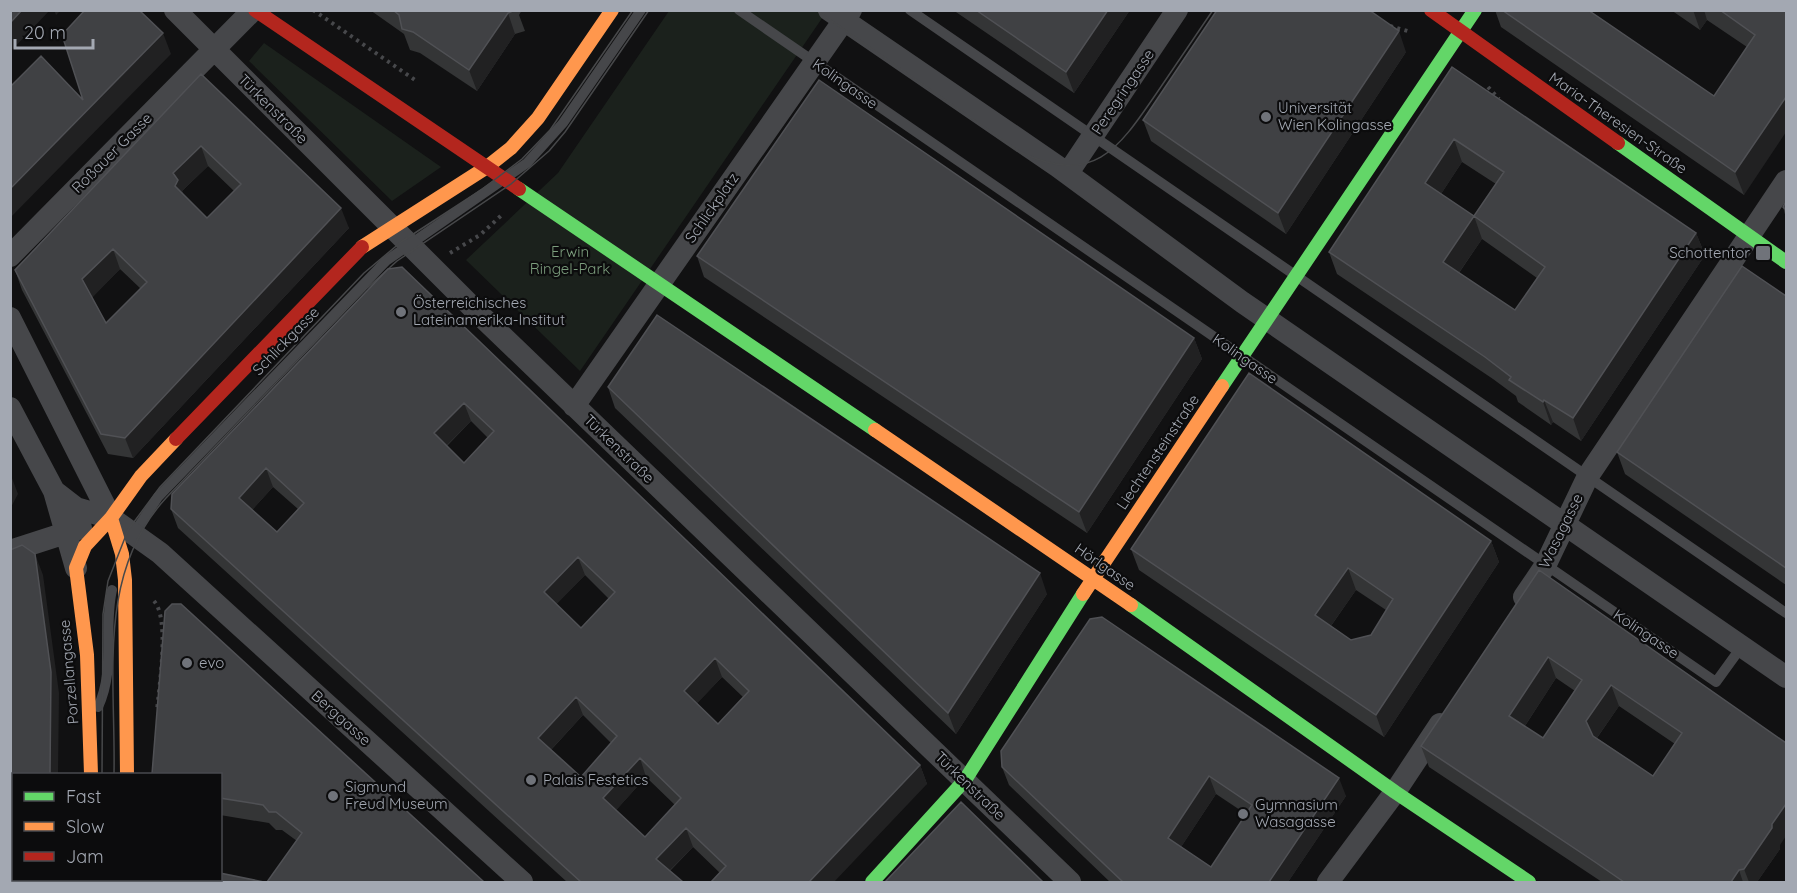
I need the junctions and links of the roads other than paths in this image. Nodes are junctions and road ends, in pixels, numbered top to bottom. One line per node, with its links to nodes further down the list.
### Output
1 (175, 10): 12 (street, Türkenstraße)
2 (254, 10): 12 (street); 15 (street)
3 (612, 10): 15 (street)
4 (640, 10): 17 (lane, Schlickgasse)
5 (739, 10): 13 (lane, Kolingasse)
6 (910, 10): 14 (lane)
7 (1177, 10): 14 (street, Peregringasse)
8 (1431, 10): 11 (street, Maria-Theresien-Straße)
9 (1475, 10): 11 (street, Liechtensteinstraße)
10 (841, 14): 13 (street, Schlickplatz); 16 (street)
11 (1461, 32): 20 (street, Maria-Theresien-Straße); 24 (street, Liechtensteinstraße)
12 (214, 51): 19 (street, Türkenstraße); 22 (street, Roßauer Gasse)
13 (814, 63): 25 (street, Schlickplatz); 28 (lane, Kolingasse)
14 (1093, 136): 16 (street, Peregringasse); 24 (lane)
15 (487, 167): 17 (street); 19 (street, Schlickgasse)
16 (1068, 173): 27 (street)
17 (505, 180): 21 (lane, Schlickgasse); 25 (street)
18 (1786, 181): 20 (street, Wasagasse)
19 (391, 228): 21 (street, Türkenstraße); 33 (street, Schlickgasse)
20 (1748, 235): 23 (street, Maria-Theresien-Straße); 31 (street, Wasagasse)
21 (408, 245): 29 (street, Türkenstraße); 35 (lane, Schlickgasse)
22 (10, 256)
23 (1786, 262)
24 (1296, 276): 27 (street, Liechtensteinstraße); 31 (lane)
25 (659, 284): 29 (street, Schlickplatz); 41 (street, Hörlgasse)
26 (10, 318): 33 (street)
27 (1267, 319): 28 (street, Liechtensteinstraße); 34 (street)
28 (1242, 357): 39 (lane, Kolingasse); 41 (street, Liechtensteinstraße)
29 (574, 406): 50 (street, Türkenstraße)
30 (10, 408): 32 (street)
31 (1588, 476): 34 (street, Wasagasse); 42 (lane)
32 (54, 491): 33 (street); 36 (street)
33 (111, 518): 35 (street, Berggasse); 36 (street); 38 (street); 40 (street, Schlickgasse)
34 (1564, 524): 39 (street, Wasagasse); 44 (street)
35 (133, 534): 38 (lane, Schlickgasse); 52 (street, Berggasse)
36 (58, 535): 37 (street); 40 (street)
37 (10, 551)
38 (122, 556): 47 (lane, Schlickgasse); 49 (street)
39 (1545, 566): 43 (street, Wasagasse); 44 (lane, Kolingasse)
40 (76, 568): 47 (street, Porzellangasse)
41 (1093, 578): 50 (street, Liechtensteinstraße); 51 (street, Hörlgasse)
42 (1786, 613)
43 (1512, 615)
44 (1742, 646): 45 (street)
45 (1786, 677)
46 (1454, 704): 51 (street)
47 (90, 723): 48 (street, Porzellangasse)
48 (91, 773)
49 (127, 773)
50 (965, 780): 53 (street, Liechtensteinstraße); 54 (street, Türkenstraße)
51 (1395, 792): 55 (street); 56 (street, Hörlgasse)
52 (522, 882)
53 (872, 882)
54 (1070, 882)
55 (1328, 882)
56 (1528, 882)

